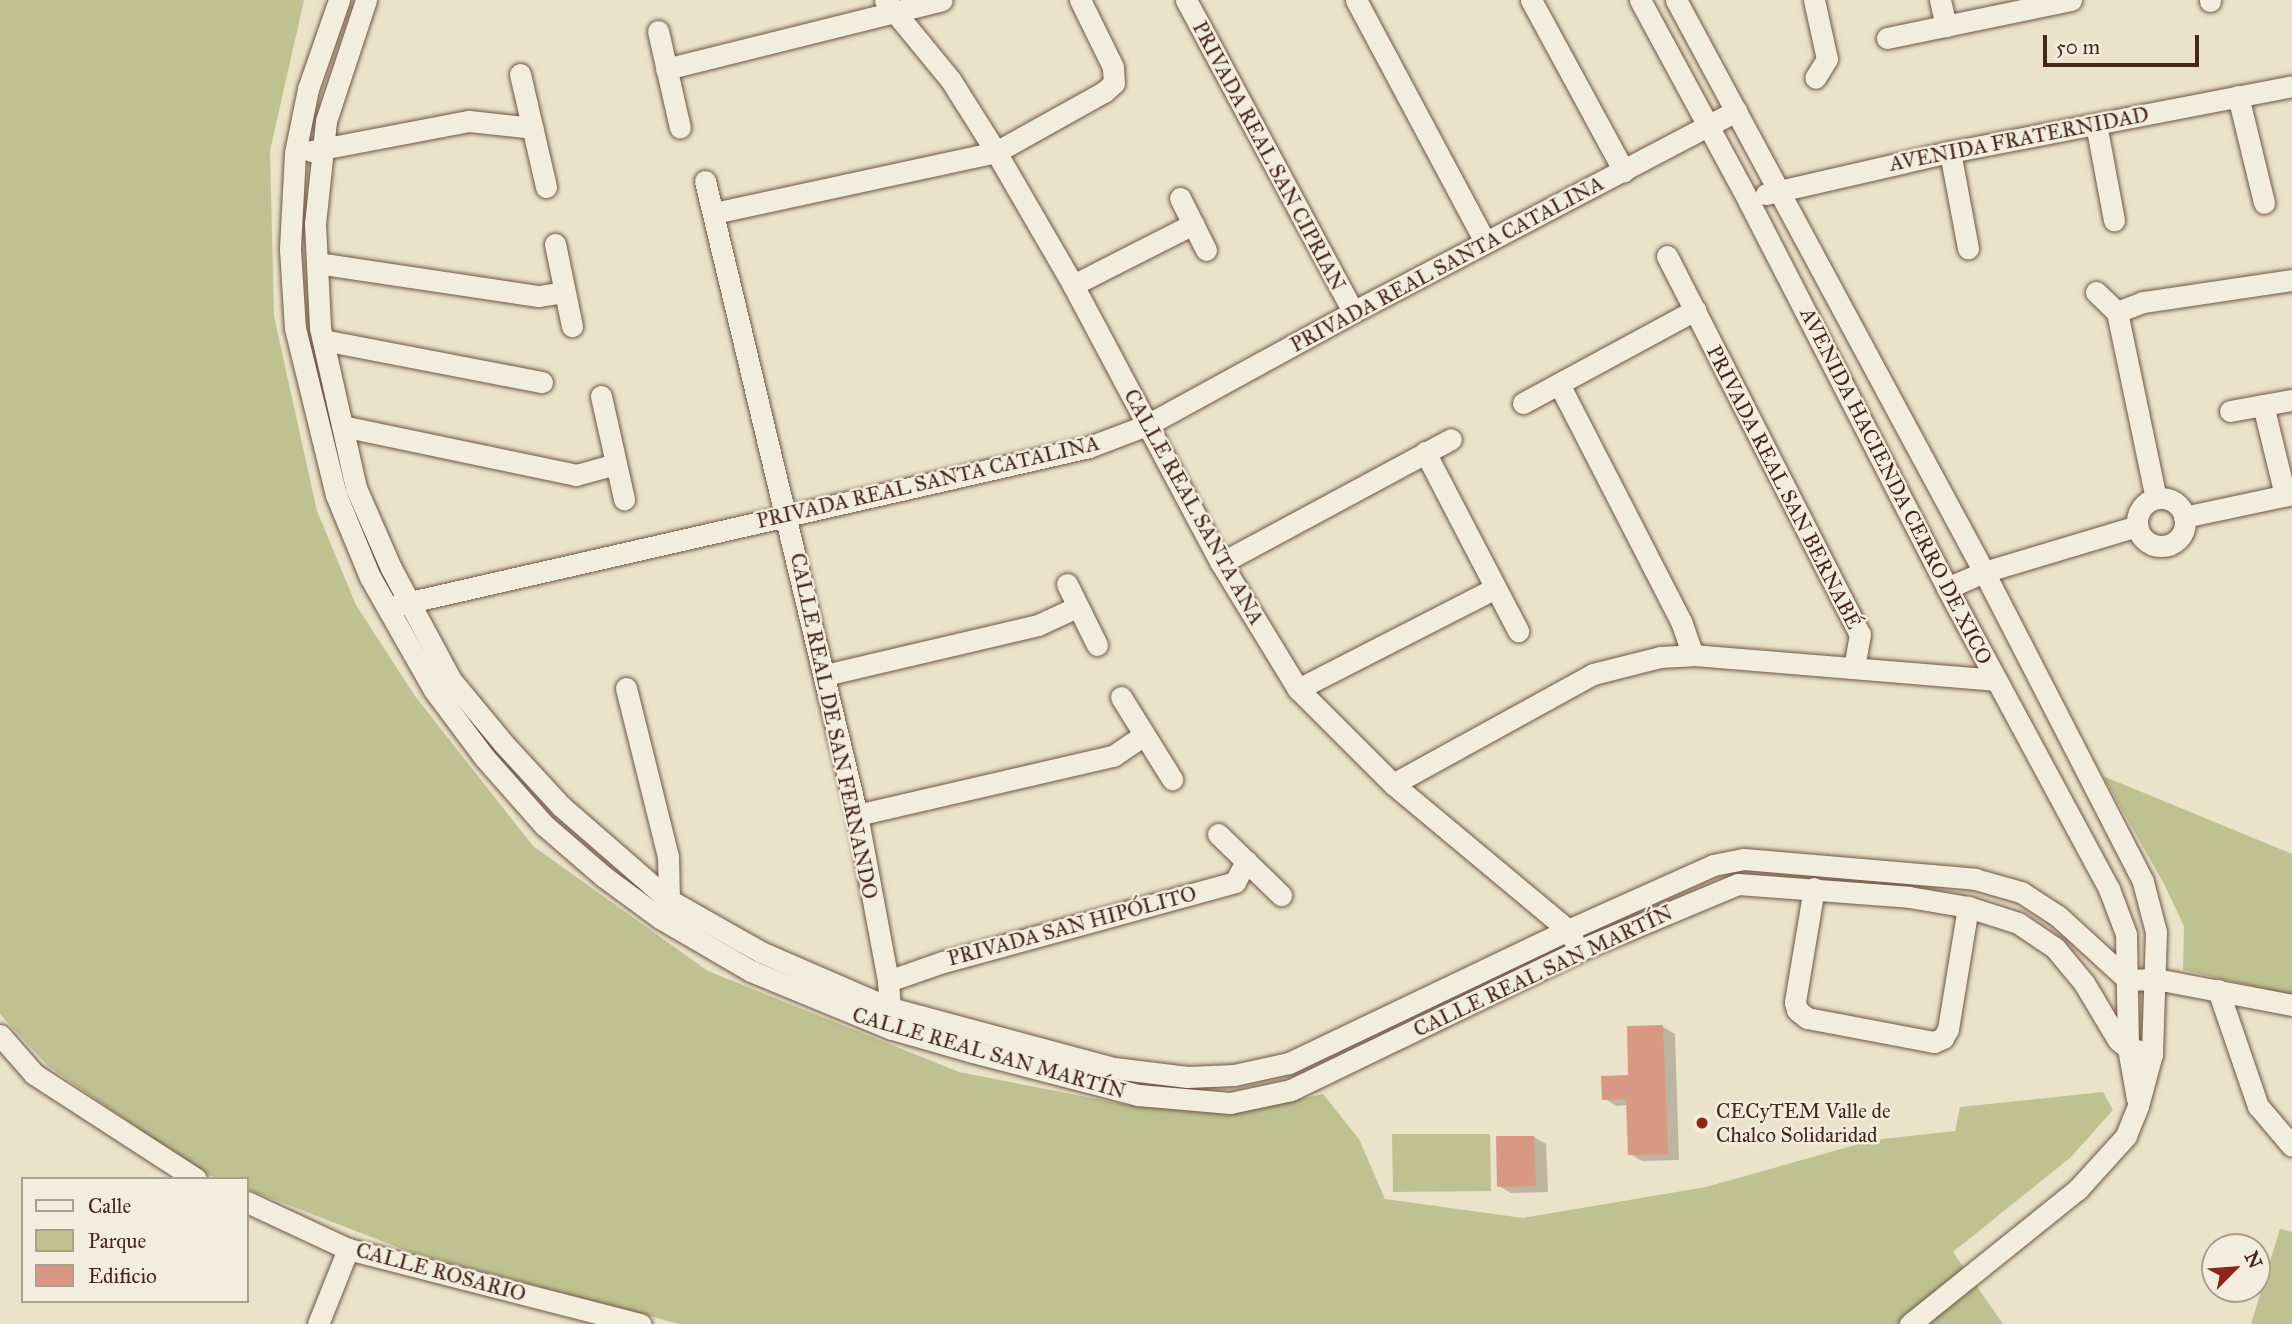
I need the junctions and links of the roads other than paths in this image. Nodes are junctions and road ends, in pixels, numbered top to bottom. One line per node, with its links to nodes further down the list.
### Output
1 (339, 0): 30 (street, CALLE REAL SAN MARTÍN)
2 (366, 0): 27 (street, CALLE REAL SAN MARTÍN)
3 (942, 0): 13 (street)
4 (1080, 0): 28 (street)
5 (1186, 0): 52 (street, PRIVADA REAL SAN CIPRIAN)
6 (1356, 0): 41 (street)
7 (1531, 0): 31 (street)
8 (1640, 0): 24 (street, AVENIDA HACIENDA CERRO DE XICO)
9 (1676, 0): 22 (street, AVENIDA HACIENDA CERRO DE XICO)
10 (1814, 0): 19 (street)
11 (1940, 0): 14 (street)
12 (2069, 0): 14 (street)
13 (889, 7): 17 (street); 28 (street, CALLE REAL SANTA ANA)
14 (1946, 26): 16 (street)
15 (658, 32): 17 (street)
16 (1887, 38)
17 (666, 69): 26 (street)
18 (520, 74): 25 (street)
19 (1815, 78)
20 (2292, 86): 21 (street, AVENIDA FRATERNIDAD)
21 (2238, 96): 23 (street, AVENIDA FRATERNIDAD); 37 (street)
22 (1736, 111): 24 (street, PRIVADA REAL SANTA CATALINA); 34 (street, AVENIDA HACIENDA CERRO DE XICO)
23 (2096, 124): 29 (street, AVENIDA FRATERNIDAD); 39 (street)
24 (1707, 127): 31 (street, PRIVADA REAL SANTA CATALINA); 36 (street, AVENIDA HACIENDA CERRO DE XICO)
25 (533, 128): 27 (street); 33 (street)
26 (680, 128)
27 (323, 149): 30 (street); 46 (street, CALLE REAL SAN MARTÍN)
28 (996, 152): 38 (street); 48 (street, CALLE REAL SANTA ANA)
29 (1950, 152): 34 (street, AVENIDA FRATERNIDAD); 43 (street)
30 (295, 153): 81 (street, CALLE REAL SAN MARTÍN)
31 (1624, 171): 41 (street, PRIVADA REAL SANTA CATALINA)
32 (705, 181): 38 (street, CALLE REAL DE SAN FERNANDO)
33 (546, 187)
34 (1777, 189): 36 (street, AVENIDA FRATERNIDAD); 75 (street, AVENIDA HACIENDA CERRO DE XICO)
35 (1180, 198): 40 (street)
36 (1749, 202): 78 (street, AVENIDA HACIENDA CERRO DE XICO)
37 (2264, 203)
38 (714, 213): 71 (street, CALLE REAL DE SAN FERNANDO)
39 (2114, 220)
40 (1193, 224): 44 (street); 48 (street)
41 (1485, 243): 52 (street, PRIVADA REAL SANTA CATALINA)
42 (555, 244): 49 (street)
43 (1968, 248)
44 (1206, 250)
45 (1667, 256): 51 (street, PRIVADA REAL SAN BERNABÉ)
46 (317, 263): 49 (street); 55 (street, CALLE REAL SAN MARTÍN)
47 (2292, 280): 53 (street)
48 (1073, 285): 63 (street, CALLE REAL SANTA ANA)
49 (564, 292): 54 (street)
50 (2096, 292): 53 (street)
51 (1695, 310): 57 (street); 85 (street, PRIVADA REAL SAN BERNABÉ)
52 (1353, 312): 63 (street, PRIVADA REAL SANTA CATALINA)
53 (2118, 312): 69 (street)
54 (572, 326)
55 (323, 340): 56 (street); 64 (street, CALLE REAL SAN MARTÍN)
56 (542, 382)
57 (1559, 384): 60 (street); 84 (street)
58 (601, 396): 67 (street)
59 (2292, 400): 61 (street)
60 (1523, 403)
61 (2263, 405): 62 (street); 68 (street)
62 (2230, 411)
63 (1147, 425): 71 (street, PRIVADA REAL SANTA CATALINA); 74 (street, CALLE REAL SANTA ANA)
64 (342, 426): 67 (street); 79 (street, CALLE REAL SAN MARTÍN)
65 (1451, 439): 66 (street)
66 (1425, 452): 74 (street); 77 (street)
67 (616, 464): 70 (street)
68 (2288, 495): 72 (street)
69 (2156, 498): 72 (street); 73 (street)
70 (624, 499)
71 (787, 516): 79 (street, PRIVADA REAL SANTA CATALINA); 86 (street, CALLE REAL DE SAN FERNANDO)
72 (2184, 517): 73 (street)
73 (2137, 526): 75 (street)
74 (1221, 563): 89 (street, CALLE REAL SANTA ANA)
75 (1984, 572): 78 (street); 103 (street, AVENIDA HACIENDA CERRO DE XICO)
76 (1067, 584): 80 (street)
77 (1494, 587): 82 (street); 89 (street)
78 (1947, 588): 87 (street, AVENIDA HACIENDA CERRO DE XICO)
79 (410, 601): 81 (street, PRIVADA REAL SANTA CATALINA); 99 (street, CALLE REAL SAN MARTÍN)
80 (1077, 607): 83 (street); 86 (street)
81 (385, 608): 108 (street, CALLE REAL SAN MARTÍN)
82 (1518, 631)
83 (1097, 645)
84 (1693, 655): 85 (street); 93 (street)
85 (1854, 667): 87 (street)
86 (825, 675): 94 (street, CALLE REAL DE SAN FERNANDO)
87 (1996, 680): 104 (street, AVENIDA HACIENDA CERRO DE XICO)
88 (626, 688): 99 (street)
89 (1298, 689): 93 (street, CALLE REAL SANTA ANA)
90 (1121, 698): 91 (street)
91 (1144, 735): 92 (street); 94 (street)
92 (1172, 779)
93 (1392, 784): 101 (street, CALLE REAL SANTA ANA)
94 (857, 815): 105 (street, CALLE REAL DE SAN FERNANDO)
95 (1218, 834): 96 (street)
96 (1247, 862): 98 (street); 105 (street, PRIVADA SAN HIPÓLITO)
97 (1814, 888): 100 (street, CALLE REAL SAN MARTÍN); 100 (street); 102 (street, CALLE REAL SAN MARTÍN)
98 (1281, 895)
99 (669, 901): 108 (street, CALLE REAL SAN MARTÍN)
100 (1968, 906): 110 (street, CALLE REAL SAN MARTÍN)
101 (1568, 930): 102 (street, CALLE REAL SANTA ANA); 104 (street, CALLE REAL SAN MARTÍN); 108 (street, CALLE REAL SAN MARTÍN)
102 (1580, 950): 108 (street, CALLE REAL SAN MARTÍN)
103 (2156, 979): 104 (street); 106 (street); 111 (street, AVENIDA HACIENDA CERRO DE XICO)
104 (2128, 980): 110 (street, AVENIDA HACIENDA CERRO DE XICO)
105 (887, 981): 108 (street, CALLE REAL DE SAN FERNANDO)
106 (2218, 989): 107 (street); 113 (street)
107 (2292, 1005)
108 (891, 1019)
109 (0, 1035): 114 (street)
110 (2127, 1048): 111 (street); 112 (street)
111 (2152, 1054): 112 (street, AVENIDA HACIENDA CERRO DE XICO)
112 (2138, 1106): 119 (street, AVENIDA HACIENDA CERRO DE XICO)
113 (2292, 1146)
114 (193, 1177)
115 (248, 1202): 116 (street, CALLE ROSARIO)
116 (348, 1249): 117 (street); 118 (street, CALLE ROSARIO)
117 (318, 1324)
118 (641, 1324)
119 (1910, 1324)

